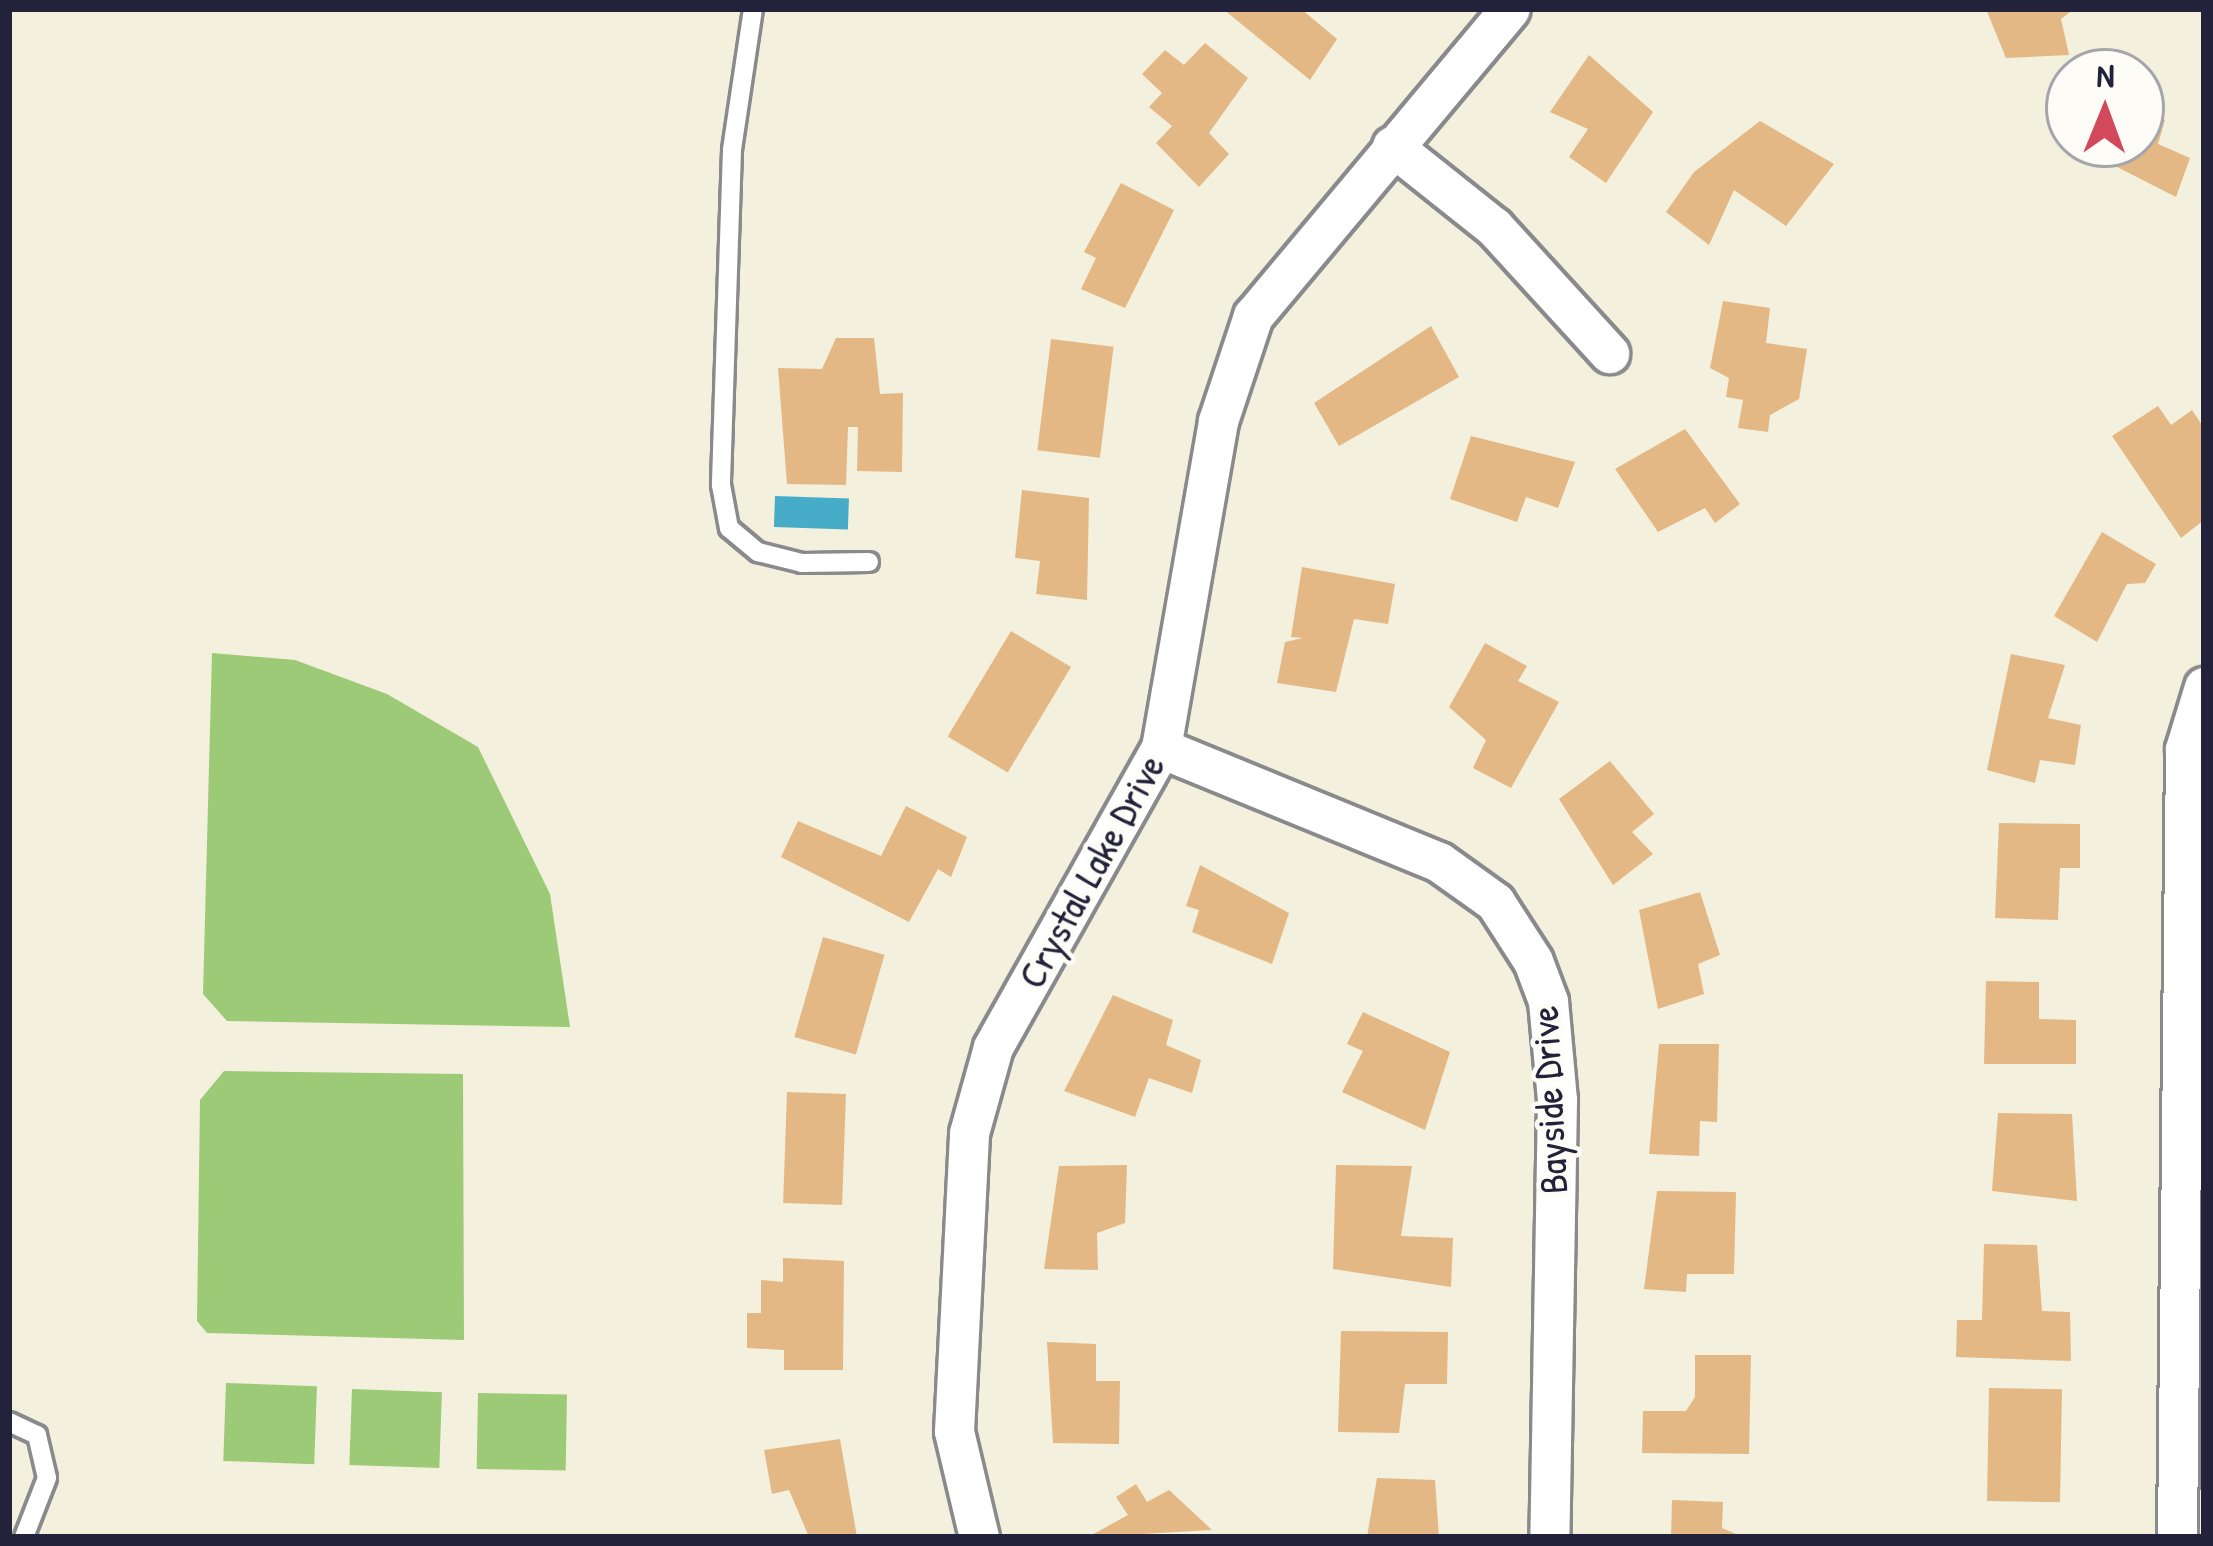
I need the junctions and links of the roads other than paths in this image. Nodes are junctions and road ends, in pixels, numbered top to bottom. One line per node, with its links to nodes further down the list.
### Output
1 (753, 9): 5 (lane)
2 (1510, 9): 3 (street, Crystal Lake Drive)
3 (1393, 146): 4 (street); 7 (street, Crystal Lake Drive)
4 (1609, 353)
5 (869, 562)
6 (2200, 693): 12 (street)
7 (1161, 748): 10 (street, Crystal Lake Drive); 11 (street, Bayside Drive)
8 (9, 1422): 9 (lane)
9 (24, 1537)
10 (979, 1537)
11 (1549, 1537)
12 (2177, 1537)

